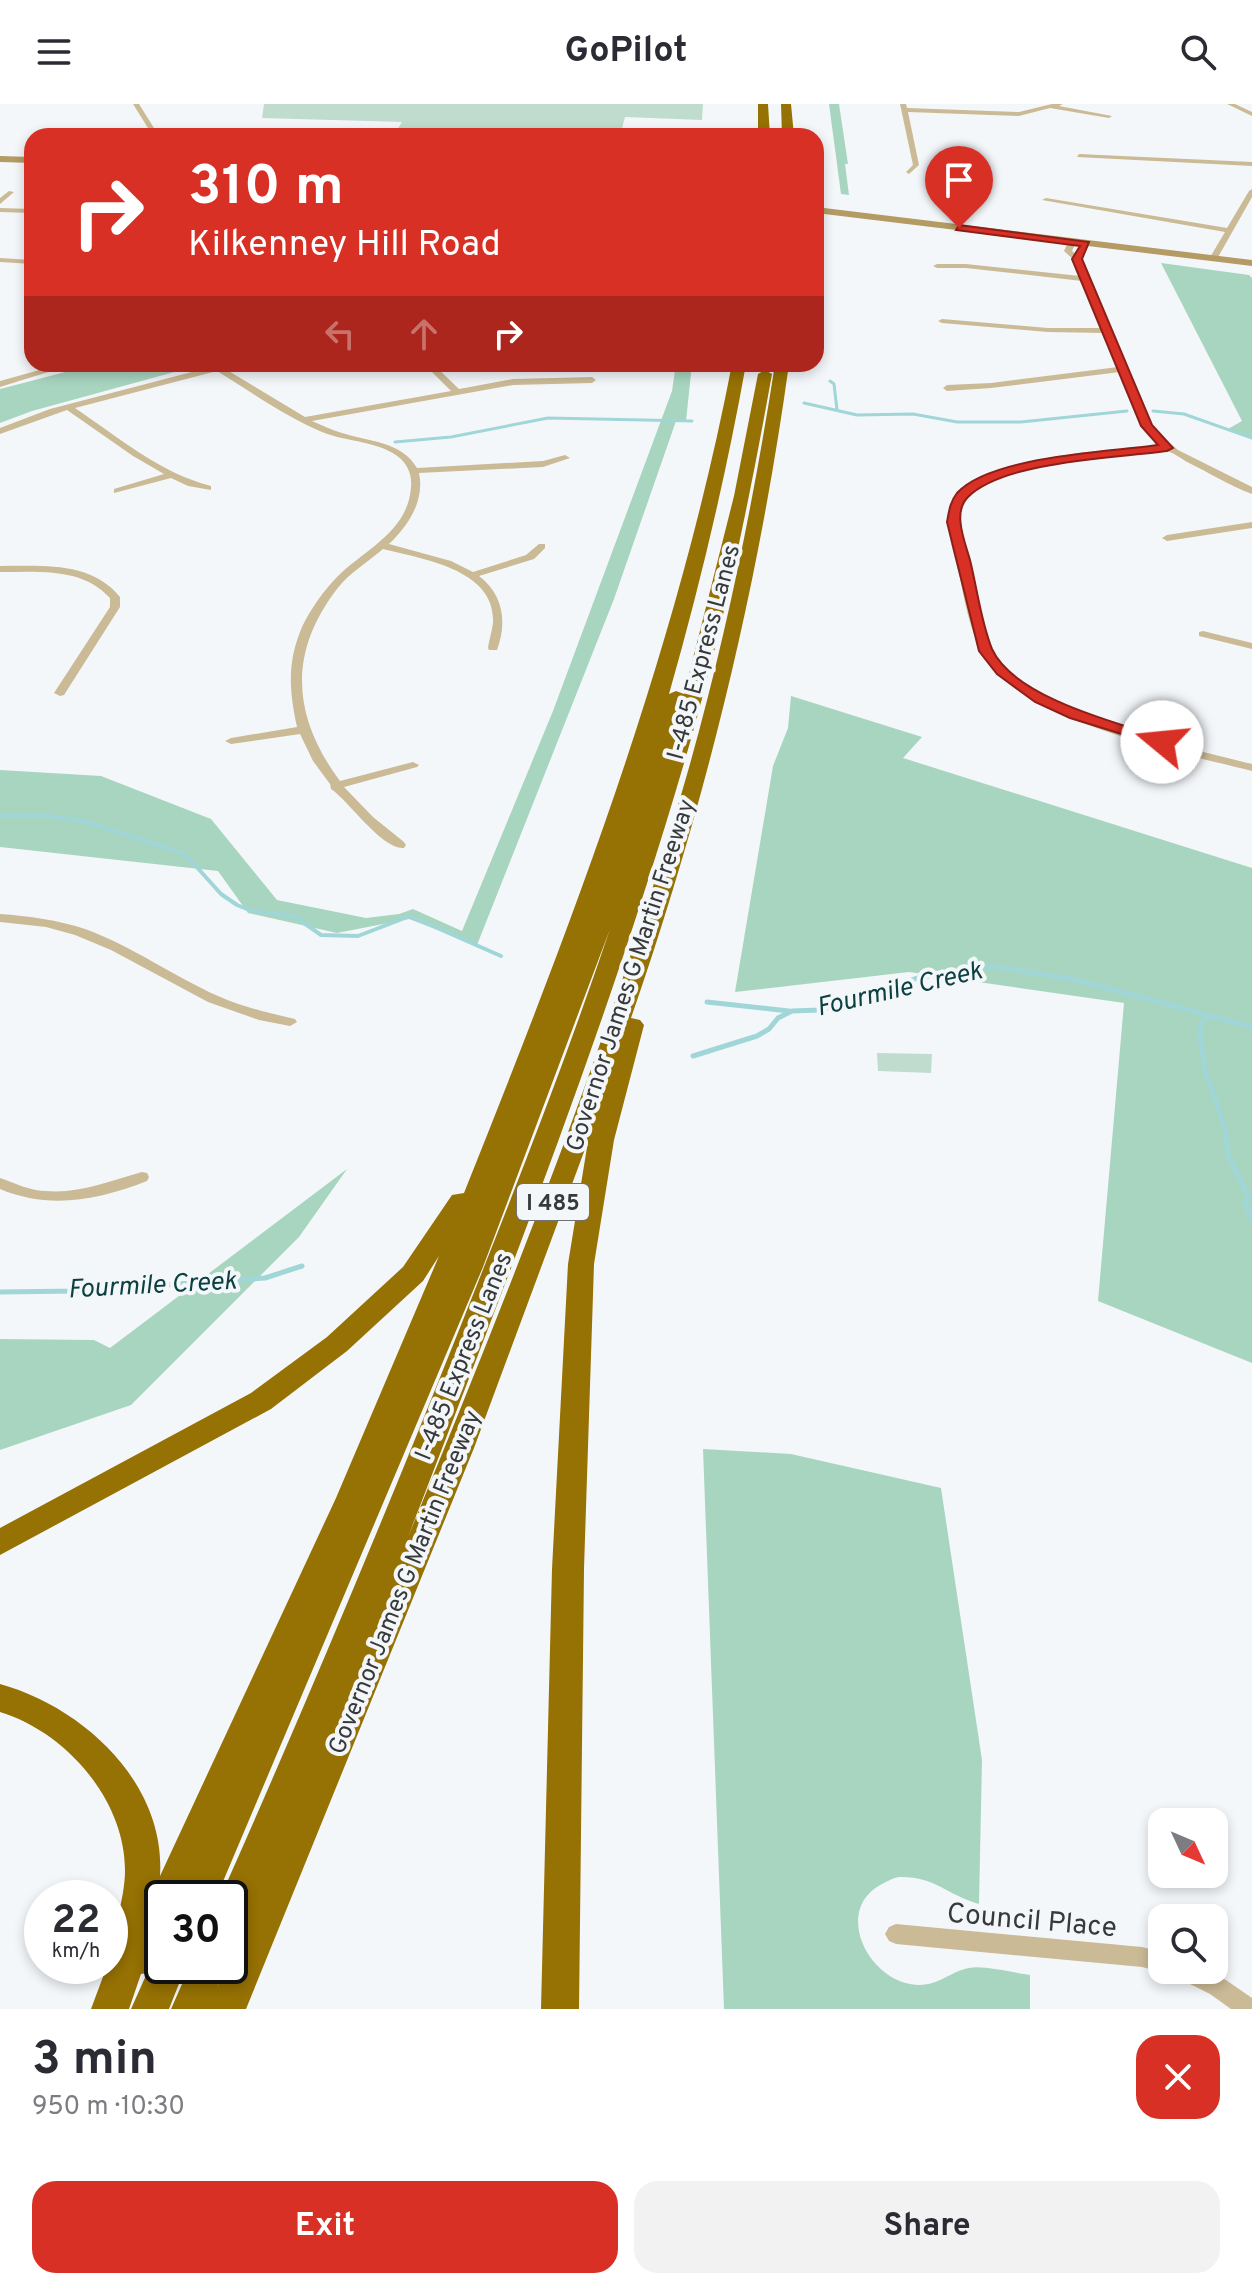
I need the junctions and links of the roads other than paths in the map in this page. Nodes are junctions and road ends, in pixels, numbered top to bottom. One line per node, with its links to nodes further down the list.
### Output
1 (136, 104): 12 (street)
2 (753, 104): 13 (highway)
3 (763, 104): 14 (highway)
4 (776, 104): 11 (highway); 15 (highway)
5 (786, 104): 11 (highway)
6 (1230, 104): 9 (street)
7 (1056, 105): 8 (street); 10 (street)
8 (904, 107): 21 (street)
9 (1250, 112)
10 (1109, 116)
11 (787, 120): 16 (highway)
12 (151, 128)
13 (754, 128)
14 (764, 128)
15 (776, 128)
16 (788, 128)
17 (1079, 156): 20 (street)
18 (0, 159): 19 (street)
19 (24, 160)
20 (1252, 164)
21 (909, 172)
22 (1252, 191): 29 (street)
23 (11, 192): 25 (street)
24 (1046, 200): 29 (street)
25 (0, 202)
26 (0, 210): 27 (street)
27 (24, 211)
28 (824, 211): 30 (street)
29 (1229, 230): 33 (street)
30 (1072, 242): 31 (street); 32 (street)
31 (1086, 244): 32 (street); 33 (street)
32 (1077, 259): 38 (street)
33 (1213, 259): 36 (street)
34 (0, 260): 35 (street)
35 (24, 262)
36 (1252, 263)
37 (937, 266): 38 (street)
38 (1085, 279): 40 (street)
39 (942, 321): 40 (street)
40 (1107, 331): 41 (street)
41 (1123, 369): 52 (street); 57 (street)
42 (42, 372): 51 (street)
43 (193, 372): 54 (street)
44 (225, 372): 55 (street)
45 (436, 372): 53 (street)
46 (738, 372): 83 (highway, I 485)
47 (753, 372): 89 (highway, I-485 Express Lanes / I 485)
48 (766, 372): 90 (highway, I-485 Express Lanes / I 485)
49 (781, 372): 81 (highway, Governor James G Martin Freeway / I 485)
50 (592, 380): 53 (street)
51 (0, 384)
52 (947, 388)
53 (457, 392): 55 (street)
54 (68, 407): 56 (street); 60 (street)
55 (306, 419): 59 (street)
56 (0, 431)
57 (1167, 448): 63 (street); 77 (street)
58 (565, 458): 59 (street)
59 (414, 471): 66 (street)
60 (172, 475): 61 (street); 62 (street)
61 (208, 488)
62 (117, 491)
63 (1252, 491)
64 (1252, 525): 65 (street)
65 (1167, 538)
66 (380, 545): 69 (street); 74 (street)
67 (542, 546): 69 (street)
68 (0, 569): 73 (street)
69 (473, 575): 72 (street)
70 (1203, 634): 71 (street)
71 (1252, 646)
72 (493, 648)
73 (60, 693)
74 (302, 730): 75 (street); 78 (street)
75 (231, 741)
76 (413, 765): 78 (street)
77 (1252, 768)
78 (335, 786): 79 (street)
79 (400, 845)
80 (0, 918): 82 (street)
81 (631, 983): 101 (highway, Governor James G Martin Freeway / I 485); 102 (highway)
82 (290, 1022)
83 (500, 1134): 86 (highway); 88 (highway, I 485)
84 (142, 1177): 85 (street)
85 (0, 1183)
86 (0, 1543)
87 (0, 1698): 97 (highway)
88 (176, 1880)
89 (206, 1880)
90 (246, 1880)
91 (896, 1934): 93 (street, Council Place)
92 (144, 1952): 98 (highway)
93 (1148, 1958)
94 (160, 1984): 99 (highway)
95 (200, 1984): 100 (highway)
96 (1212, 1984): 103 (street)
97 (110, 2009)
98 (118, 2009)
99 (150, 2009)
100 (190, 2009)
101 (227, 2009)
102 (560, 2009)
103 (1250, 2009)

